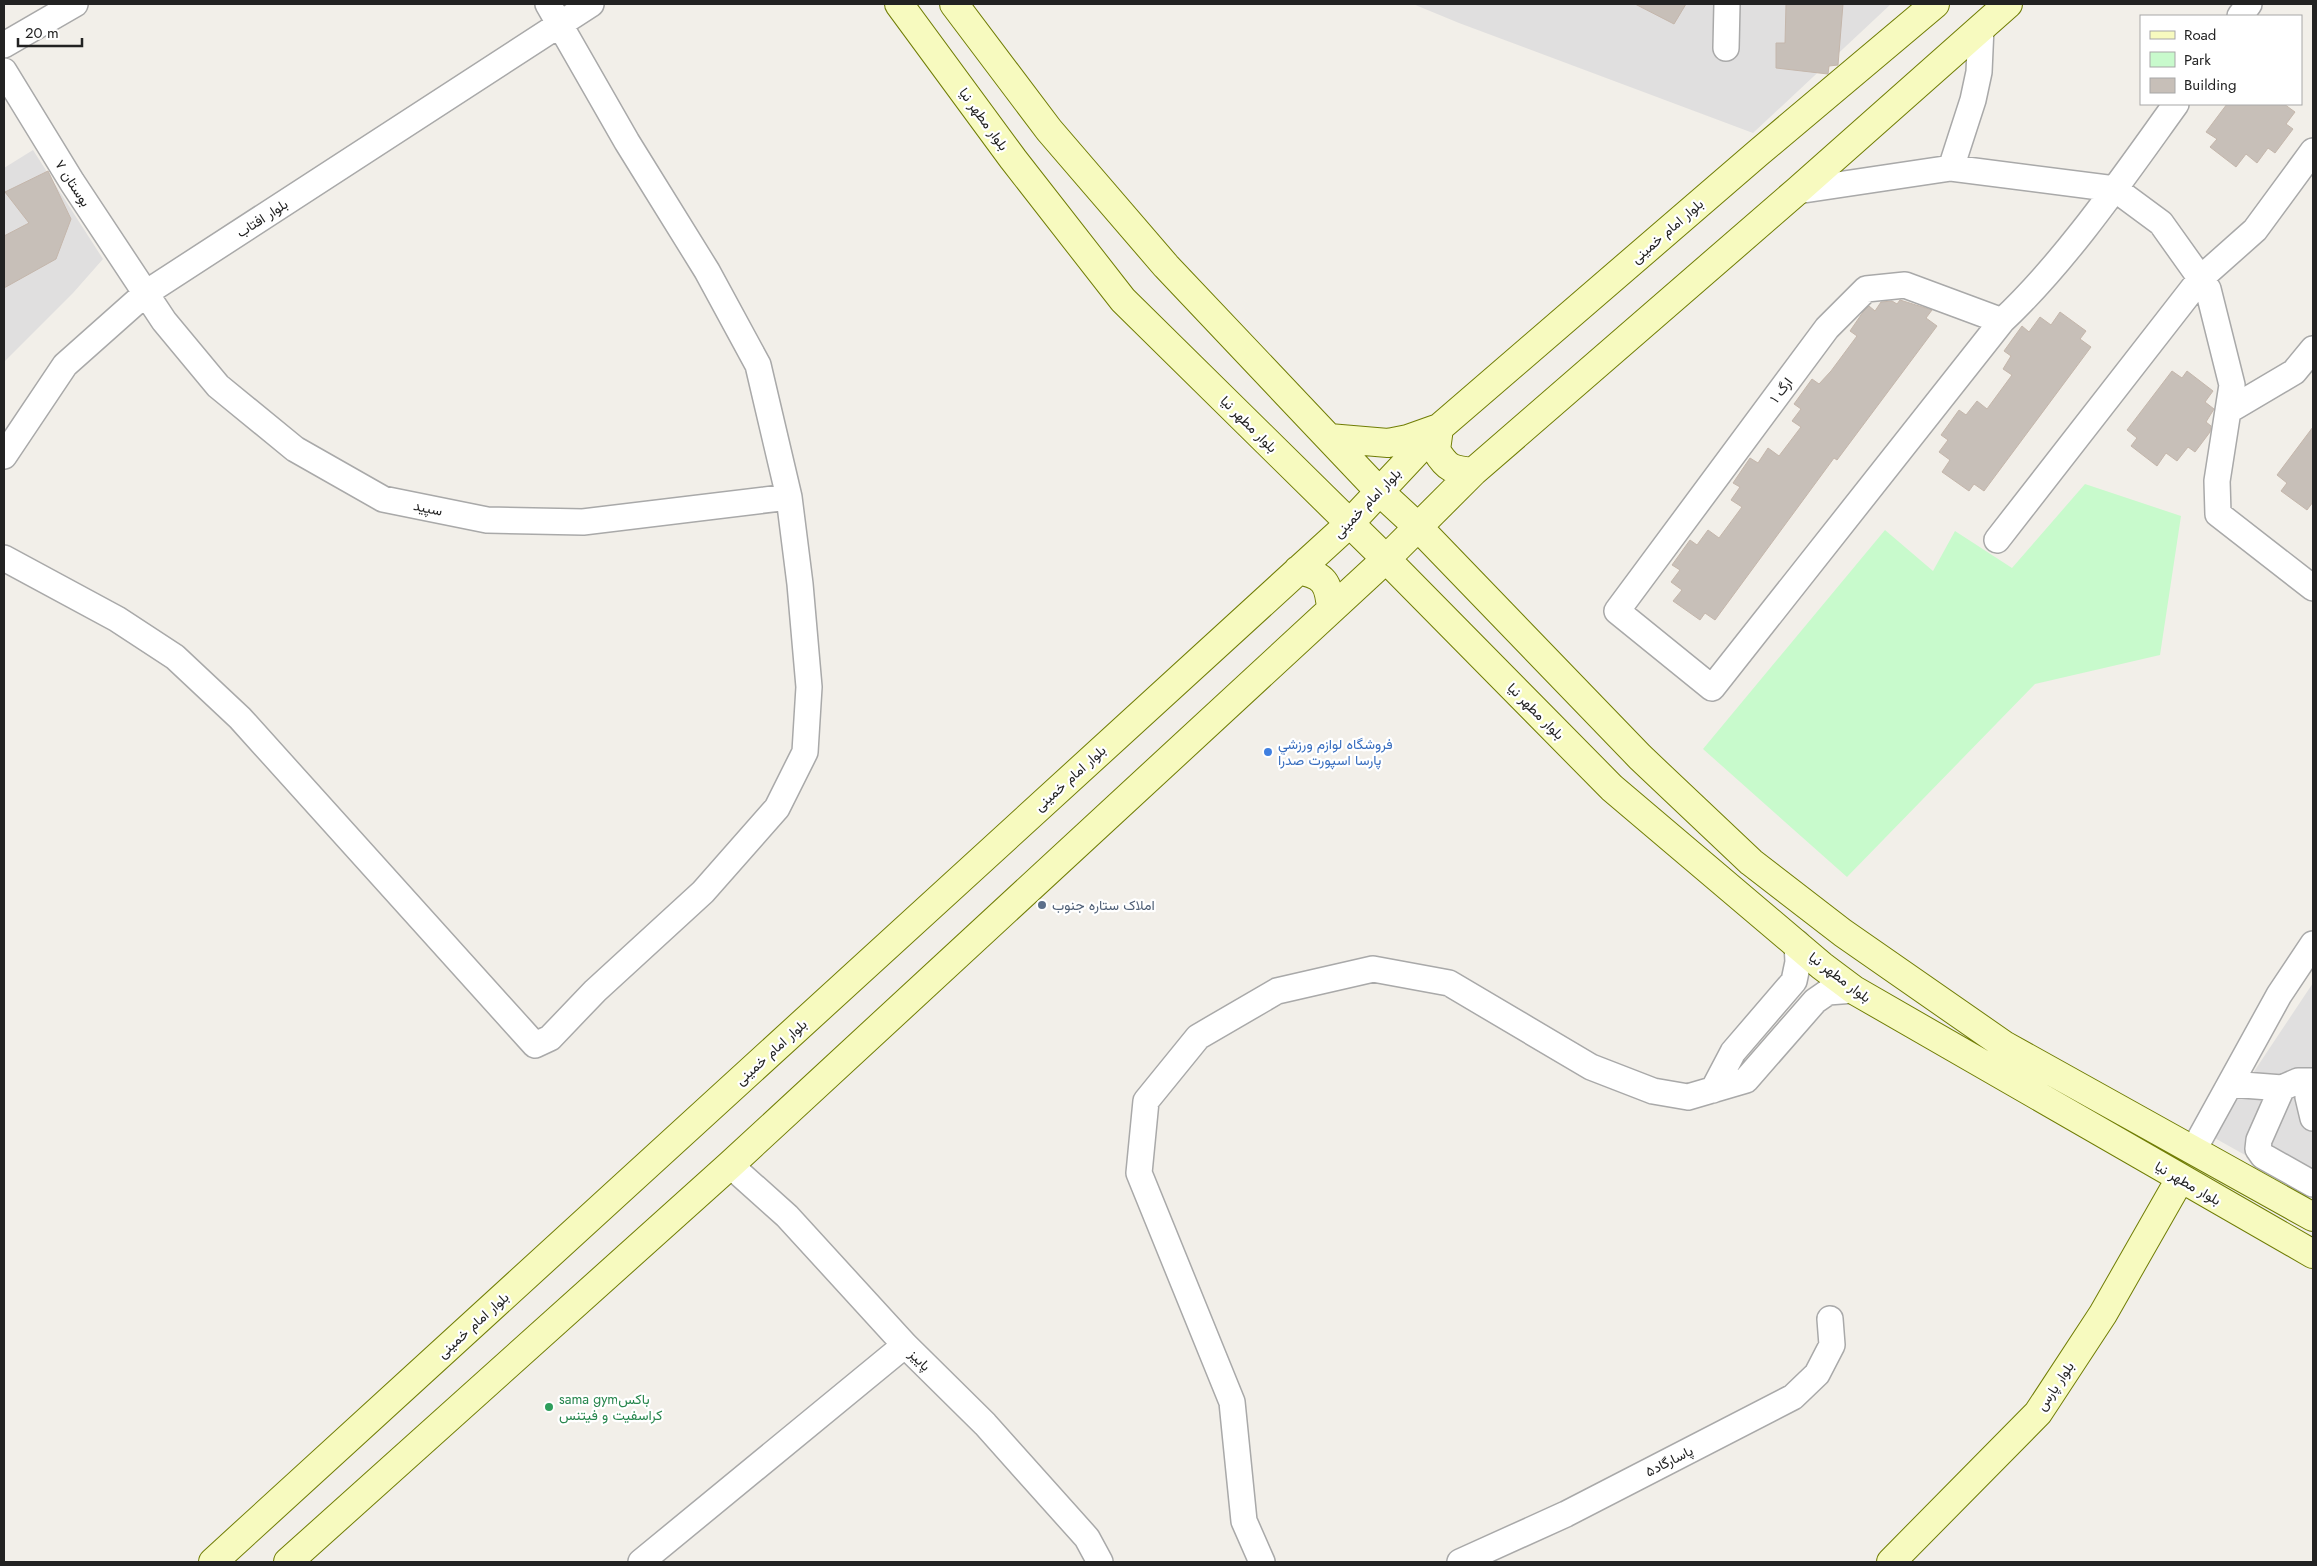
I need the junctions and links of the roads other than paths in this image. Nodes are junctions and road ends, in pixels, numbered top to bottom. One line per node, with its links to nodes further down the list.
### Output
1 (75, 4): 12 (street)
2 (591, 4): 9 (street, بلوار افتاب)
3 (899, 4): 31 (main road, بلوار مطهر نیا)
4 (954, 4): 26 (main road)
5 (1726, 4): 13 (street)
6 (1935, 4): 25 (main road, بلوار امام خمینی)
7 (2008, 4): 11 (main road)
8 (2249, 4): 10 (street)
9 (554, 14): 21 (street, بلوار افتاب); 30 (street)
10 (2241, 15)
11 (1981, 27): 17 (street); 19 (main road)
12 (4, 45)
13 (1726, 48)
14 (4, 71): 21 (street, بوستان ۷)
15 (2175, 105): 18 (street)
16 (2313, 151): 20 (street)
17 (1951, 168): 18 (street); 19 (street)
18 (2115, 189): 20 (street); 22 (street)
19 (1797, 191): 28 (main road)
20 (2201, 278): 24 (street); 33 (street)
21 (146, 294): 27 (street, بلوار افتاب); 30 (street, سپید)
22 (2002, 321): 22 (street, ارگ ۱)
23 (2313, 349): 24 (street)
24 (2228, 412): 37 (street)
25 (1440, 428): 26 (main road); 28 (main road); 29 (main road, بلوار امام خمینی)
26 (1329, 438): 29 (main road)
27 (4, 456)
28 (1473, 472): 32 (main road)
29 (1379, 491): 31 (main road, بلوار امام خمینی); 32 (main road)
30 (789, 497): 34 (street)
31 (1349, 524): 35 (main road, بلوار مطهر نیا); 36 (main road, بلوار امام خمینی)
32 (1418, 528): 35 (main road); 39 (main road)
33 (1997, 540)
34 (4, 558)
35 (1386, 559): 38 (main road); 40 (main road, بلوار مطهر نیا)
36 (1298, 570): 38 (main road); 56 (main road, بلوار امام خمینی)
37 (2313, 588)
38 (1331, 610): 49 (main road)
39 (1843, 933): 42 (main road); 48 (main road)
40 (1797, 943): 42 (main road, بلوار مطهر نیا); 46 (street)
41 (2313, 944): 44 (street)
42 (1822, 966): 43 (main road, بلوار مطهر نیا)
43 (1854, 990): 46 (street); 50 (main road, بلوار مطهر نیا)
44 (2230, 1084): 45 (street); 48 (street)
45 (2282, 1088): 47 (street); 51 (street)
46 (1713, 1090): 60 (street)
47 (2312, 1099)
48 (2193, 1151): 52 (main road)
49 (730, 1165): 55 (street, پاییز); 57 (main road)
50 (2180, 1179): 53 (main road, بلوار مطهر نیا); 62 (main road, بلوار پارس)
51 (2313, 1184)
52 (2313, 1217)
53 (2313, 1254)
54 (1830, 1319): 61 (street, پاسارگاد۵)
55 (905, 1345): 58 (street); 59 (street, پاییز)
56 (213, 1562)
57 (288, 1562)
58 (641, 1562)
59 (1100, 1562)
60 (1262, 1562)
61 (1460, 1562)
62 (1891, 1562)

